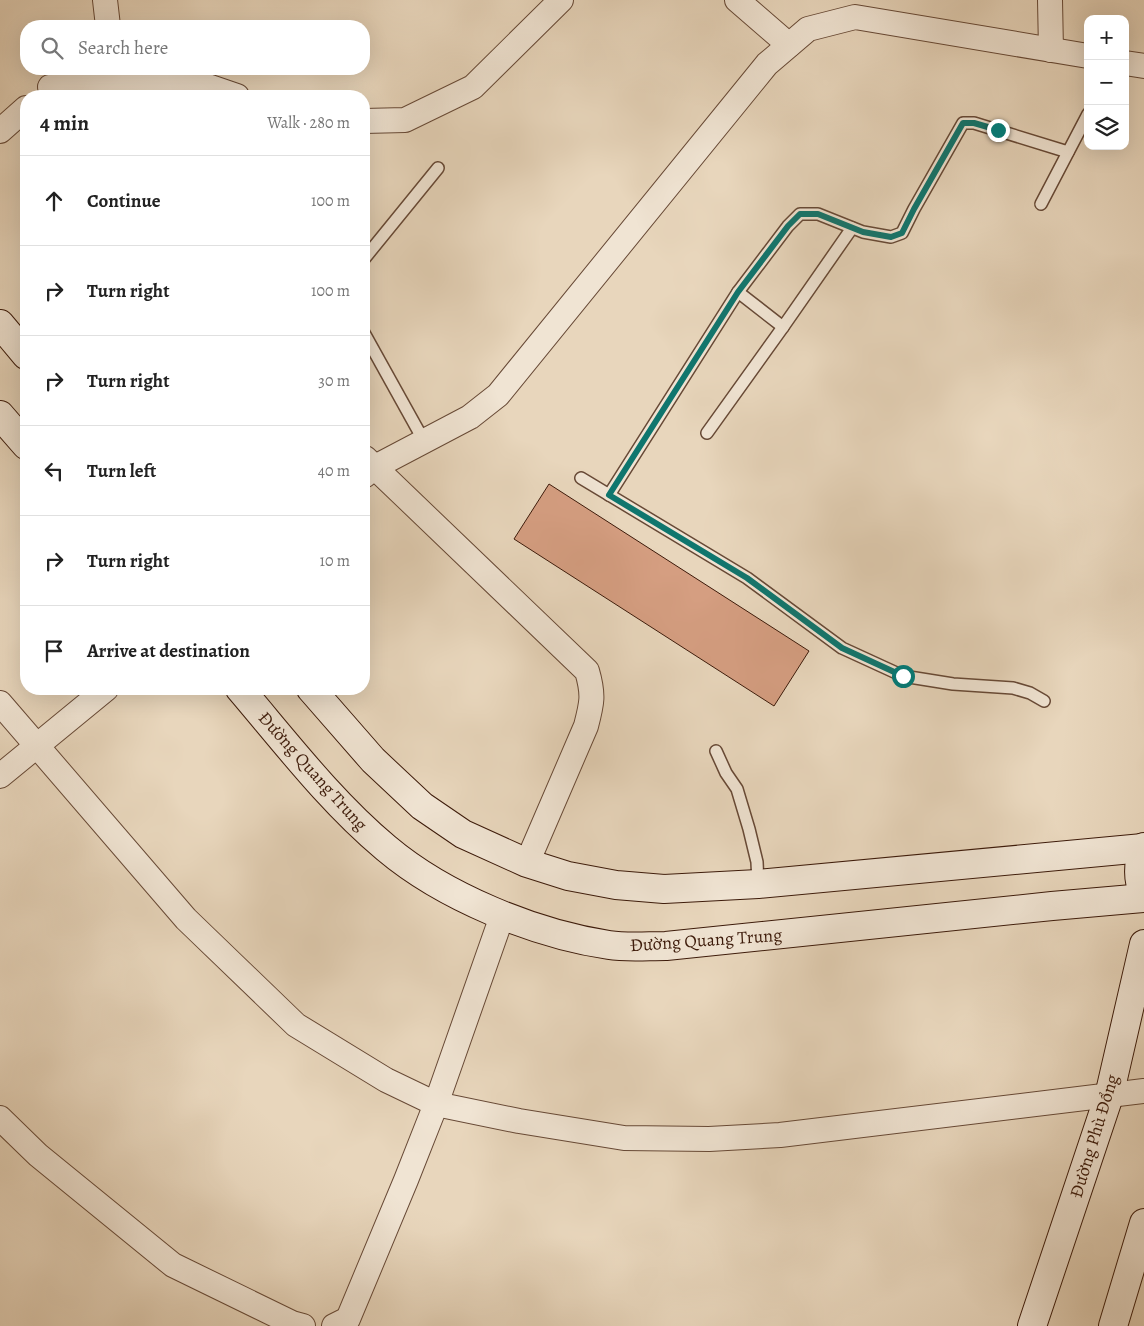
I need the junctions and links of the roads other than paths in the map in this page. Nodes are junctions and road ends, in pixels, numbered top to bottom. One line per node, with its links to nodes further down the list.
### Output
1 (105, 0): 6 (street)
2 (561, 0): 17 (street)
3 (737, 0): 7 (street)
4 (1050, 0): 8 (street)
5 (855, 8): 7 (street); 8 (street)
6 (107, 20)
7 (789, 45): 33 (street)
8 (1051, 50): 9 (street)
9 (1084, 55)
10 (1129, 64): 11 (street)
11 (1144, 66)
12 (112, 75): 14 (street)
13 (124, 75): 15 (street)
14 (59, 90)
15 (220, 90)
16 (20, 113): 19 (street)
17 (370, 121)
18 (1084, 122): 20 (lane)
19 (0, 131)
20 (1068, 152): 22 (lane); 23 (lane)
21 (438, 168): 24 (lane)
22 (1041, 204)
23 (852, 228): 25 (lane); 27 (lane)
24 (370, 252)
25 (738, 292): 27 (lane); 37 (lane)
26 (0, 324): 29 (main road)
27 (783, 327): 31 (lane)
28 (370, 344): 33 (lane)
29 (20, 348)
30 (0, 415): 32 (main road)
31 (707, 433)
32 (20, 438)
33 (424, 441): 34 (street)
34 (370, 465)
35 (370, 469): 47 (street)
36 (581, 478): 37 (lane)
37 (609, 495): 41 (lane)
38 (99, 695): 43 (street)
39 (245, 695): 51 (main road, Đường Quang Trung)
40 (316, 695): 47 (main road)
41 (1044, 700)
42 (0, 703): 43 (street)
43 (38, 746): 45 (street); 55 (street)
44 (716, 751): 48 (lane)
45 (0, 776)
46 (1144, 848): 48 (main road); 49 (main road)
47 (527, 863): 48 (main road)
48 (758, 884)
49 (1144, 894)
50 (1144, 898): 51 (main road, Đường Quang Trung)
51 (502, 916): 55 (street)
52 (1144, 944): 54 (main road, Đường Phù Đổng)
53 (1144, 1091): 54 (street)
54 (1109, 1096): 55 (street); 60 (main road, Đường Phù Đổng)
55 (436, 1104): 59 (street)
56 (0, 1118): 58 (street)
57 (1144, 1223): 61 (main road)
58 (303, 1326)
59 (334, 1326)
60 (1032, 1326)
61 (1113, 1326)

